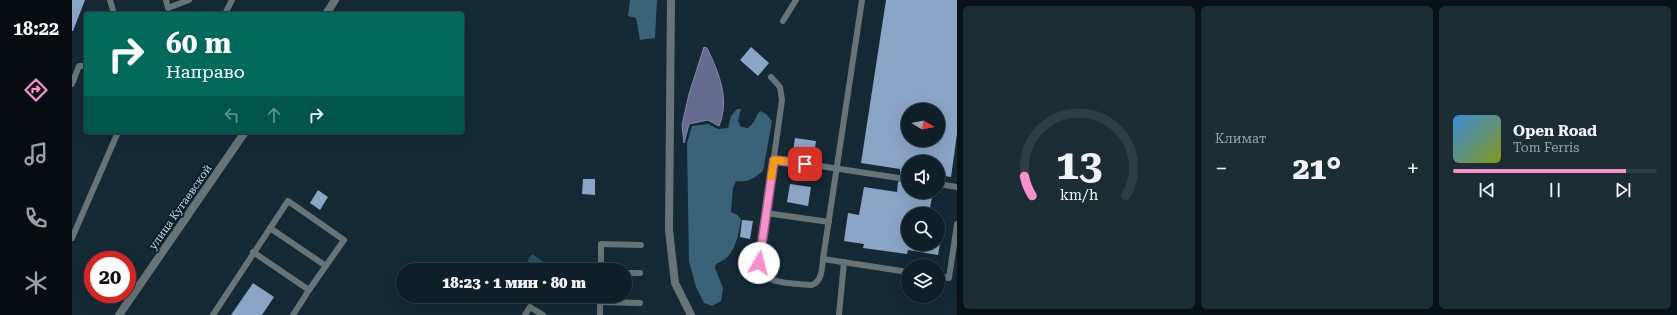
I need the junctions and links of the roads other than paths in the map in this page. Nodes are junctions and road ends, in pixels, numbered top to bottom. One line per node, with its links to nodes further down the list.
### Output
1 (110, 0): 9 (lane)
2 (166, 0): 3 (lane)
3 (189, 0)
4 (232, 0): 10 (lane)
5 (335, 0): 11 (street)
6 (671, 0): 48 (street)
7 (796, 0): 12 (lane)
8 (862, 0): 19 (lane)
9 (113, 12)
10 (226, 12)
11 (327, 12)
12 (783, 21)
13 (84, 66): 15 (lane)
14 (771, 77): 18 (lane)
15 (72, 84)
16 (117, 134): 27 (lane)
17 (244, 134): 42 (street, улица Кугаевской)
18 (774, 160): 19 (lane); 23 (lane)
19 (837, 169): 20 (lane); 24 (lane)
20 (899, 178)
21 (945, 185): 22 (lane)
22 (957, 187)
23 (766, 213): 24 (lane); 30 (lane)
24 (829, 222): 30 (lane)
25 (957, 224): 37 (lane)
26 (270, 228): 29 (lane); 33 (lane); 33 (lane)
27 (72, 238)
28 (641, 245): 32 (lane)
29 (253, 252): 38 (lane); 43 (lane)
30 (823, 259): 31 (lane)
31 (844, 262): 34 (lane); 49 (lane)
32 (601, 263)
33 (326, 266): 38 (lane)
34 (901, 271)
35 (632, 273): 36 (lane)
36 (640, 273)
37 (945, 277)
38 (309, 290): 44 (lane)
39 (632, 302): 41 (lane)
40 (600, 303): 47 (lane)
41 (640, 303)
42 (118, 315)
43 (213, 315)
44 (293, 315)
45 (525, 315): 46 (lane)
46 (543, 315)
47 (600, 315)
48 (691, 315)
49 (838, 315)

